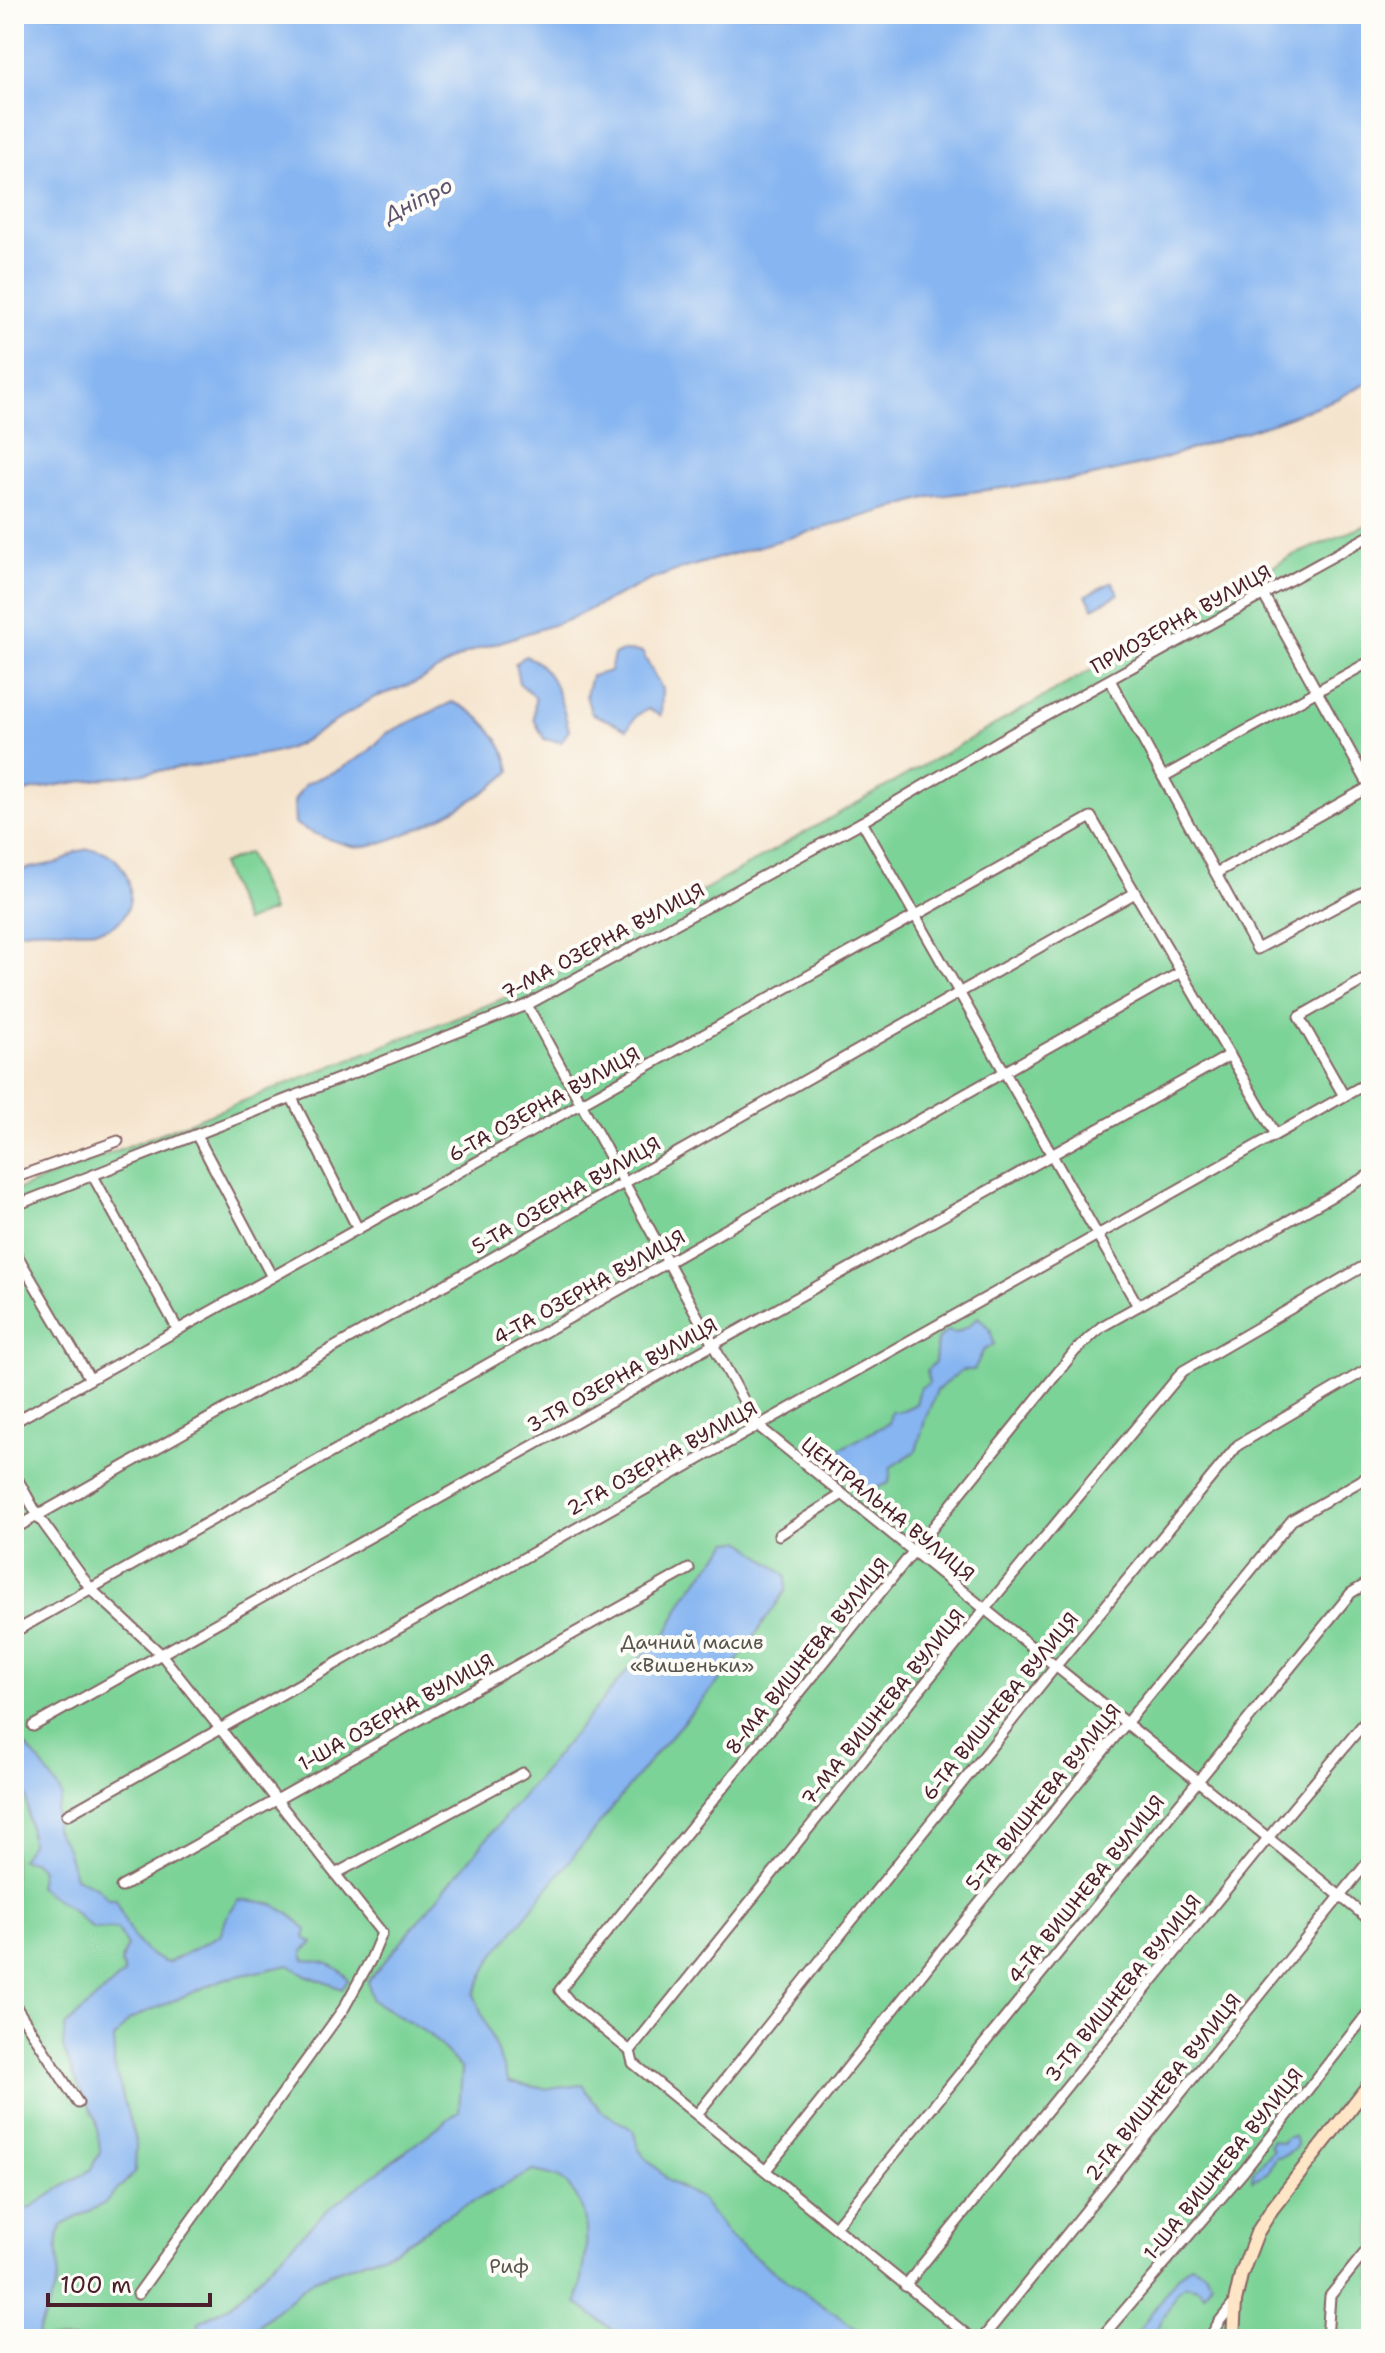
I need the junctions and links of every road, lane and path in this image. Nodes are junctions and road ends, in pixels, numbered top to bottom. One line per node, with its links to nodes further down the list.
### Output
1 (1371, 535): 2 (street, ПРИОЗЕРНА ВУЛИЦЯ)
2 (1263, 594): 4 (street, ПРИОЗЕРНА ВУЛИЦЯ); 5 (street)
3 (1371, 661): 5 (street)
4 (1110, 680): 6 (street, ПРИОЗЕРНА ВУЛИЦЯ); 7 (street)
5 (1317, 692): 7 (street); 8 (street)
6 (1009, 735): 9 (street, 7-МА ОЗЕРНА ВУЛИЦЯ)
7 (1163, 777): 10 (street)
8 (1371, 787): 10 (street)
9 (862, 822): 13 (street); 17 (street, 7-МА ОЗЕРНА ВУЛИЦЯ)
10 (1216, 873): 11 (street)
11 (1371, 888)
12 (1135, 893): 13 (street, 6-ТА ОЗЕРНА ВУЛИЦЯ); 14 (street); 16 (street, 5-ТА ОЗЕРНА ВУЛИЦЯ)
13 (916, 915): 16 (street); 23 (street, 6-ТА ОЗЕРНА ВУЛИЦЯ)
14 (1181, 972): 18 (street); 19 (street, 4-ТА ОЗЕРНА ВУЛИЦЯ)
15 (1371, 976): 21 (street)
16 (960, 992): 19 (street); 31 (street, 5-ТА ОЗЕРНА ВУЛИЦЯ)
17 (527, 1005): 22 (street, 7-МА ОЗЕРНА ВУЛИЦЯ); 23 (street, ЦЕНТРАЛЬНА ВУЛИЦЯ)
18 (1230, 1055): 24 (street); 27 (street, 3-ТЯ ОЗЕРНА ВУЛИЦЯ)
19 (1005, 1072): 27 (street); 37 (street, 4-ТА ОЗЕРНА ВУЛИЦЯ)
20 (1371, 1081): 21 (street, 2-ГА ОЗЕРНА ВУЛИЦЯ)
21 (1344, 1096): 24 (street, 2-ГА ОЗЕРНА ВУЛИЦЯ)
22 (292, 1098): 25 (street, 7-МА ОЗЕРНА ВУЛИЦЯ); 33 (street)
23 (581, 1104): 31 (street, ЦЕНТРАЛЬНА ВУЛИЦЯ); 33 (street, 6-ТА ОЗЕРНА ВУЛИЦЯ)
24 (1275, 1133): 34 (street, 2-ГА ОЗЕРНА ВУЛИЦЯ)
25 (197, 1136): 29 (street, 7-МА ОЗЕРНА ВУЛИЦЯ); 38 (street)
26 (118, 1141): 30 (street)
27 (1052, 1155): 34 (street); 41 (street, 3-ТЯ ОЗЕРНА ВУЛИЦЯ)
28 (1371, 1174): 39 (street, 8-МА ВИШНЕВА ВУЛИЦЯ)
29 (93, 1176): 32 (street, 7-МА ОЗЕРНА ВУЛИЦЯ); 40 (street)
30 (14, 1178)
31 (624, 1183): 37 (street, ЦЕНТРАЛЬНА ВУЛИЦЯ); 49 (street, 5-ТА ОЗЕРНА ВУЛИЦЯ)
32 (14, 1206)
33 (358, 1229): 38 (street, 6-ТА ОЗЕРНА ВУЛИЦЯ)
34 (1097, 1233): 39 (street); 45 (street, 2-ГА ОЗЕРНА ВУЛИЦЯ)
35 (14, 1250): 43 (street)
36 (1371, 1262): 56 (street, 7-МА ВИШНЕВА ВУЛИЦЯ)
37 (668, 1263): 41 (street, ЦЕНТРАЛЬНА ВУЛИЦЯ); 55 (street, 4-ТА ОЗЕРНА ВУЛИЦЯ)
38 (272, 1277): 40 (street, 6-ТА ОЗЕРНА ВУЛИЦЯ)
39 (1138, 1306): 52 (street, 8-МА ВИШНЕВА ВУЛИЦЯ)
40 (178, 1330): 43 (street, 6-ТА ОЗЕРНА ВУЛИЦЯ)
41 (713, 1345): 45 (street, ЦЕНТРАЛЬНА ВУЛИЦЯ); 58 (street, 3-ТЯ ОЗЕРНА ВУЛИЦЯ)
42 (1371, 1367): 59 (street, 6-ТА ВИШНЕВА ВУЛИЦЯ)
43 (90, 1379): 44 (street, 6-ТА ОЗЕРНА ВУЛИЦЯ)
44 (14, 1422)
45 (757, 1425): 48 (street, ЦЕНТРАЛЬНА ВУЛИЦЯ); 63 (street, 2-ГА ОЗЕРНА ВУЛИЦЯ)
46 (14, 1473): 49 (street)
47 (1371, 1475): 61 (street, 5-ТА ВИШНЕВА ВУЛИЦЯ)
48 (841, 1495): 51 (street); 52 (street, ЦЕНТРАЛЬНА ВУЛИЦЯ)
49 (38, 1516): 50 (street, 5-ТА ОЗЕРНА ВУЛИЦЯ); 55 (street)
50 (14, 1529)
51 (779, 1535)
52 (913, 1553): 56 (street, ЦЕНТРАЛЬНА ВУЛИЦЯ); 76 (street, 8-МА ВИШНЕВА ВУЛИЦЯ)
53 (689, 1569): 66 (street, 1-ША ОЗЕРНА ВУЛИЦЯ)
54 (1371, 1581): 65 (street, 4-ТА ВИШНЕВА ВУЛИЦЯ)
55 (91, 1589): 57 (street, 4-ТА ОЗЕРНА ВУЛИЦЯ); 58 (street)
56 (984, 1610): 59 (street, ЦЕНТРАЛЬНА ВУЛИЦЯ); 76 (street, 7-МА ВИШНЕВА ВУЛИЦЯ)
57 (14, 1632)
58 (161, 1654): 62 (street, 3-ТЯ ОЗЕРНА ВУЛИЦЯ); 63 (street)
59 (1055, 1667): 61 (street, ЦЕНТРАЛЬНА ВУЛИЦЯ); 79 (street, 6-ТА ВИШНЕВА ВУЛИЦЯ)
60 (1371, 1715): 68 (street, 3-ТЯ ВИШНЕВА ВУЛИЦЯ)
61 (1126, 1724): 65 (street, ЦЕНТРАЛЬНА ВУЛИЦЯ); 80 (street, 5-ТА ВИШНЕВА ВУЛИЦЯ)
62 (33, 1726)
63 (220, 1729): 66 (street); 67 (street, 2-ГА ОЗЕРНА ВУЛИЦЯ)
64 (523, 1773): 70 (street)
65 (1197, 1781): 68 (street, ЦЕНТРАЛЬНА ВУЛИЦЯ); 81 (street, 4-ТА ВИШНЕВА ВУЛИЦЯ)
66 (277, 1800): 70 (street); 71 (street, 1-ША ОЗЕРНА ВУЛИЦЯ)
67 (67, 1815)
68 (1268, 1838): 72 (street, ЦЕНТРАЛЬНА ВУЛИЦЯ); 83 (street, 3-ТЯ ВИШНЕВА ВУЛИЦЯ)
69 (1371, 1858): 72 (street, 2-ГА ВИШНЕВА ВУЛИЦЯ)
70 (337, 1873): 84 (street)
71 (121, 1887)
72 (1341, 1896): 73 (street, ЦЕНТРАЛЬНА ВУЛИЦЯ); 87 (street, 2-ГА ВИШНЕВА ВУЛИЦЯ)
73 (1371, 1921)
74 (14, 2004): 78 (street)
75 (1371, 2009): 88 (street, 1-ША ВИШНЕВА ВУЛИЦЯ)
76 (630, 2051): 79 (street)
77 (1371, 2082): 85 (street)
78 (78, 2103)
79 (698, 2113): 80 (street)
80 (766, 2170): 81 (street)
81 (835, 2227): 83 (street)
82 (1371, 2245): 91 (street)
83 (905, 2286): 86 (street)
84 (138, 2294)
85 (1235, 2302): 89 (street); 90 (street)
86 (972, 2339)
87 (982, 2339)
88 (1100, 2339)
89 (1209, 2339)
90 (1233, 2339)
91 (1327, 2339)

